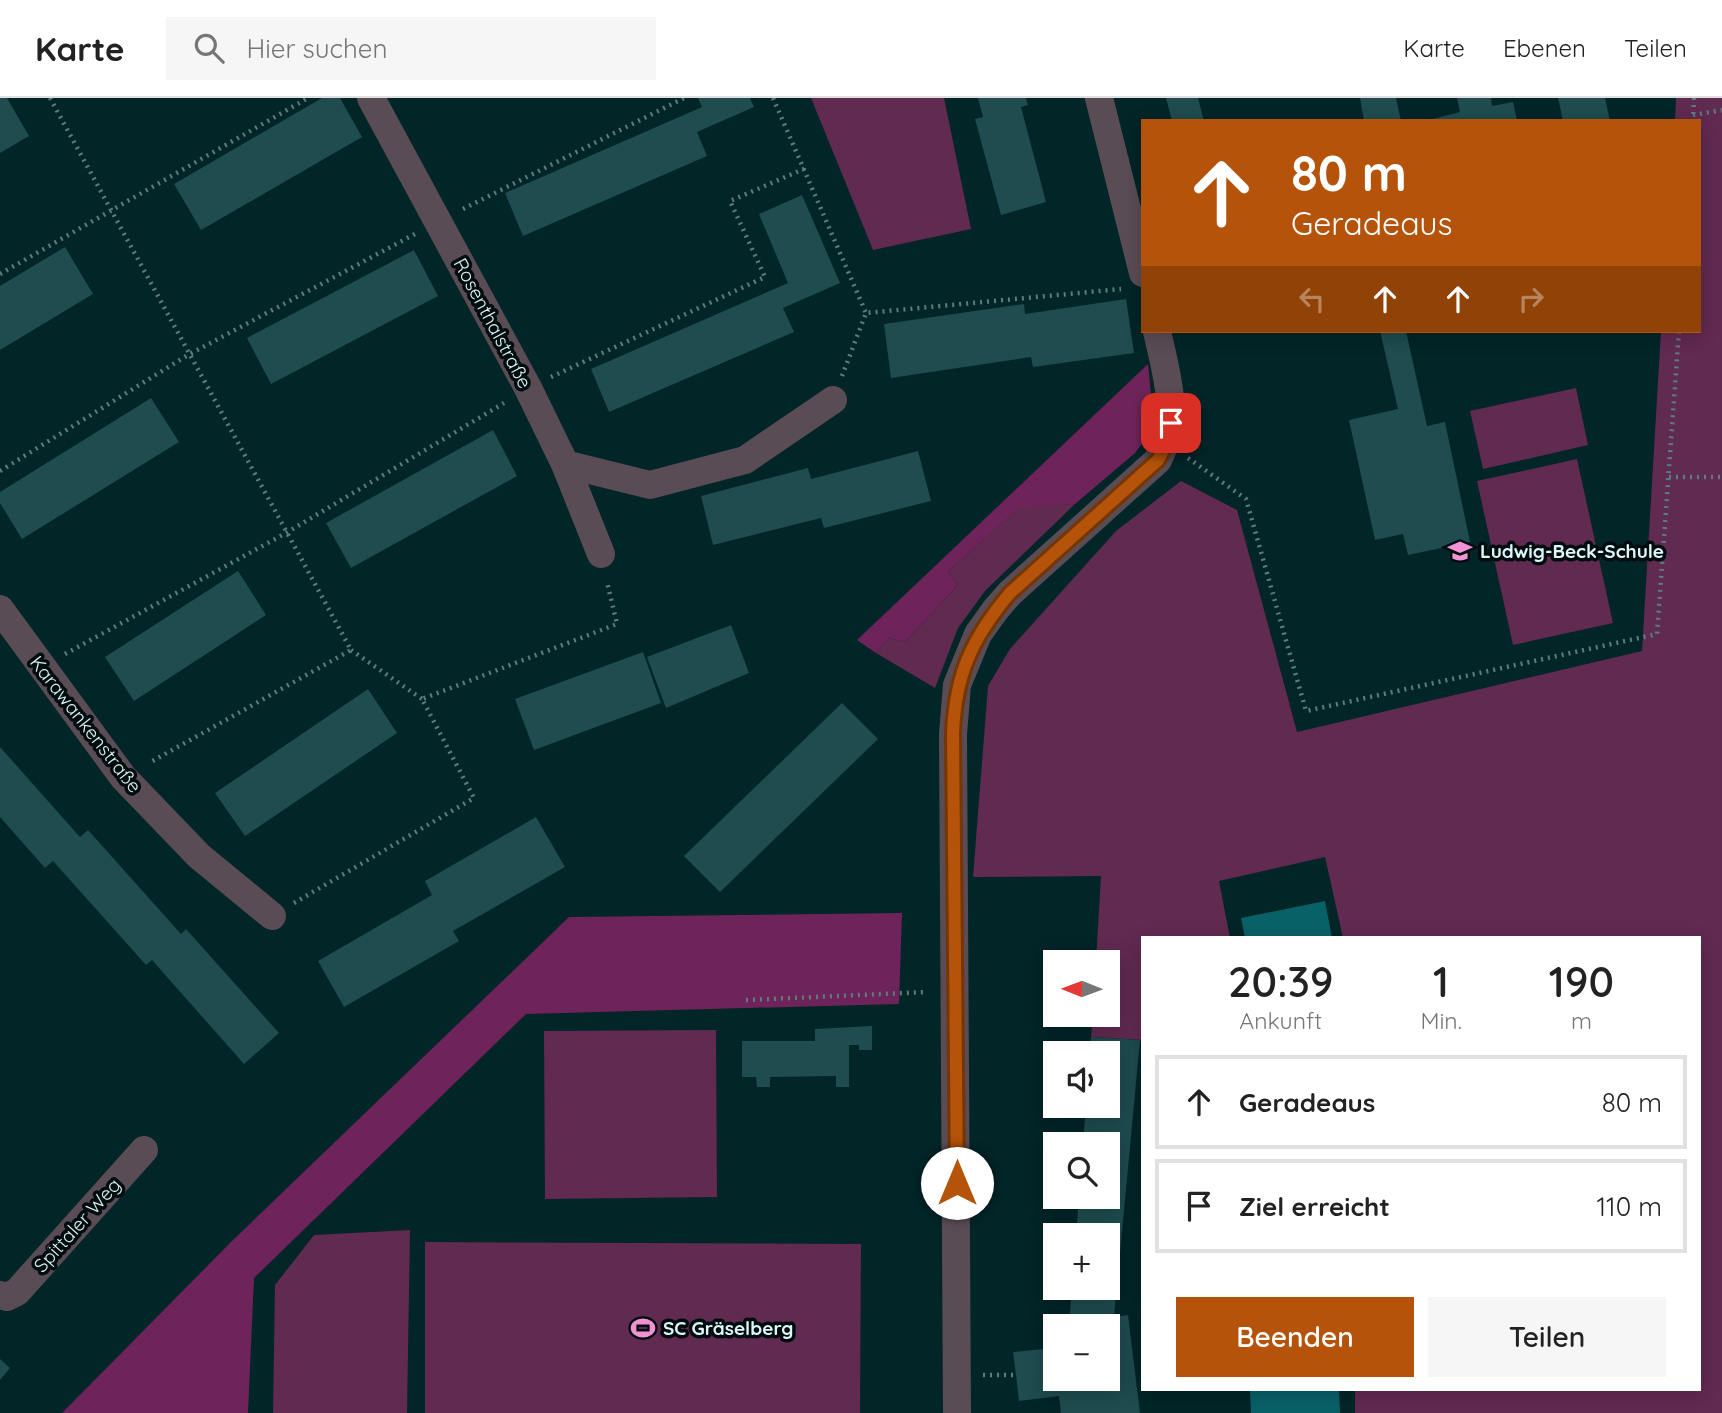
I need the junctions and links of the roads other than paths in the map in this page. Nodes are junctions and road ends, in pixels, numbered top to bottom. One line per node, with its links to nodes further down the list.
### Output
1 (371, 98): 6 (street, Rosenthalstraße)
2 (1099, 98): 3 (street)
3 (1136, 281)
4 (1157, 333): 12 (street)
5 (833, 400): 6 (street)
6 (565, 464): 7 (street, Rosenthalstraße)
7 (601, 554)
8 (3, 620): 9 (street, Karawankenstraße)
9 (272, 916)
10 (144, 1150): 11 (street, Spittaler Weg)
11 (3, 1296)
12 (957, 1413)

